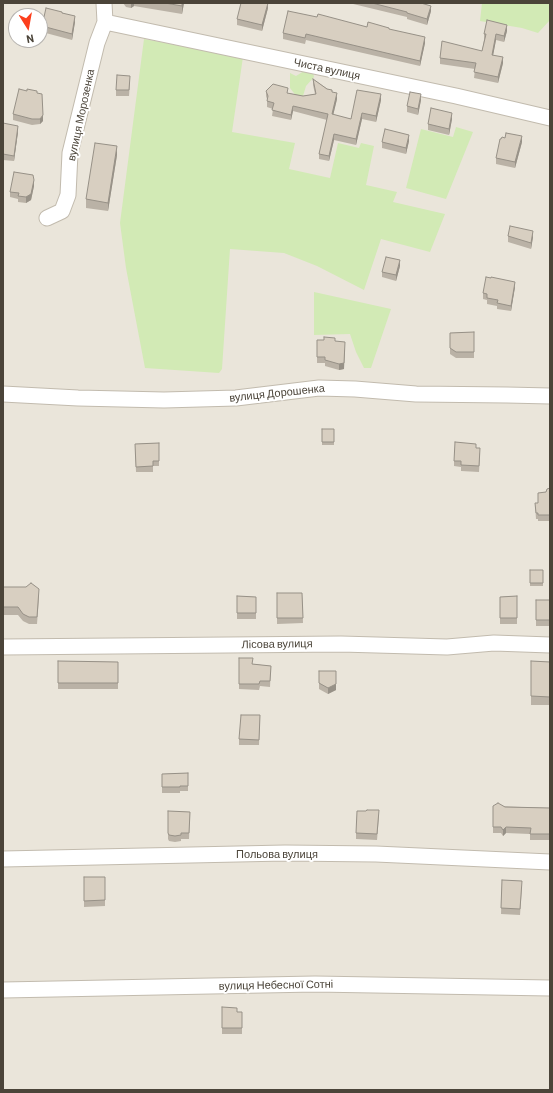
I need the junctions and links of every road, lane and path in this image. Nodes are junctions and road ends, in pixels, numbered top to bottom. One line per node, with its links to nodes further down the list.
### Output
1 (104, 3): 2 (street, вулиця Морозенка)
2 (104, 22): 3 (street, Чиста вулиця); 4 (street, вулиця Морозенка)
3 (550, 118)
4 (47, 218)
5 (3, 394): 6 (street, вулиця Дорошенка)
6 (550, 396)
7 (550, 645): 8 (street, Лісова вулиця)
8 (3, 647)
9 (3, 859): 10 (street, Польова вулиця)
10 (550, 862)
11 (550, 988): 12 (street, вулиця Небесної Сотні)
12 (3, 990)

